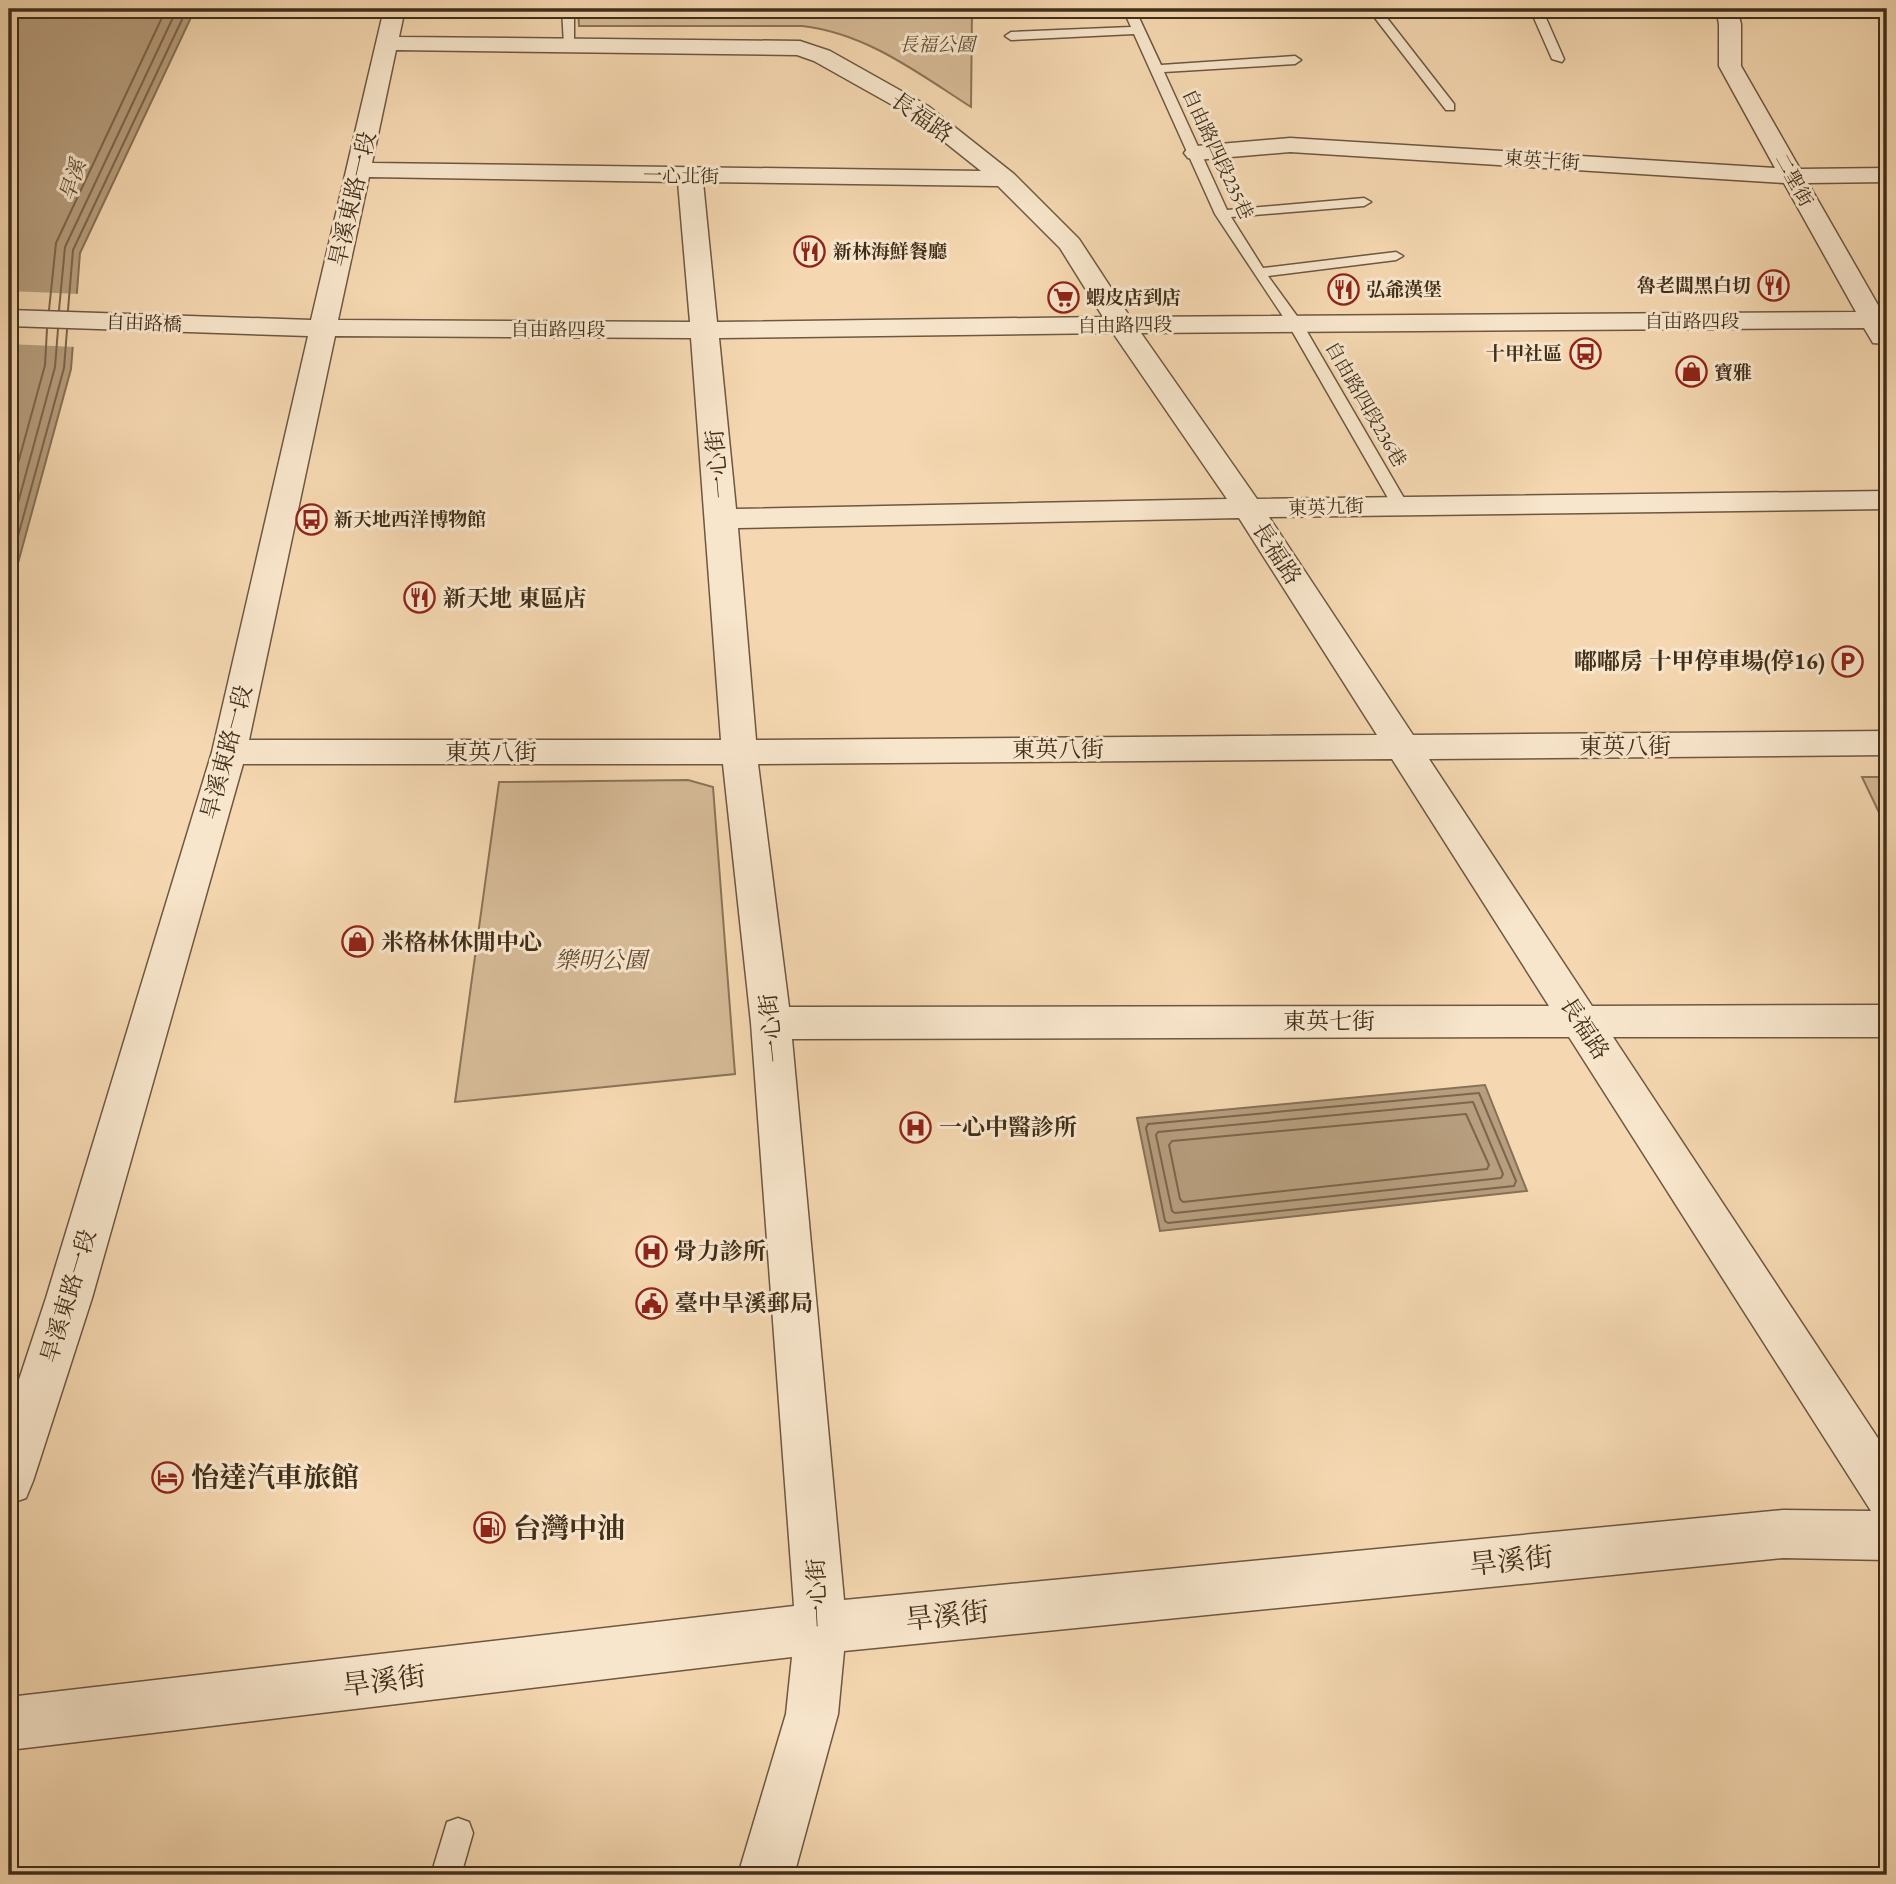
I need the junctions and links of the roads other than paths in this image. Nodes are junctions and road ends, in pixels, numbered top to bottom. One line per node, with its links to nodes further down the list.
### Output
1 (394, 9): 9 (street, 旱溪東路一段)
2 (568, 9): 10 (lane)
3 (1129, 9): 7 (lane, 自由路四段235巷)
4 (1374, 9): 14 (lane)
5 (1536, 9): 11 (lane)
6 (1727, 9): 18 (street, 二聖街)
7 (1139, 30): 8 (lane); 13 (lane, 自由路四段235巷)
8 (1011, 36)
9 (387, 43): 10 (street, 長福路); 16 (street, 旱溪東路一段)
10 (570, 45): 20 (street, 長福路)
11 (1558, 59)
12 (1295, 60): 13 (lane)
13 (1157, 69): 15 (lane, 自由路四段235巷)
14 (1450, 107)
15 (1196, 153): 18 (street, 東英十街); 22 (lane, 自由路四段235巷)
16 (358, 170): 17 (street, 一心北街); 30 (street, 旱溪東路一段)
17 (690, 176): 20 (street, 一心北街); 31 (street, 一心街)
18 (1791, 176): 19 (street, 東英十街); 26 (street, 二聖街)
19 (1887, 176)
20 (1005, 179): 28 (street, 長福路)
21 (1364, 202): 22 (lane)
22 (1222, 214): 24 (lane, 自由路四段235巷)
23 (1396, 256): 24 (lane)
24 (1259, 273): 27 (lane, 自由路四段235巷)
25 (9, 318): 29 (street, 自由路橋)
26 (1880, 320): 27 (street, 自由路四段); 32 (street, 二聖街)
27 (1295, 323): 28 (street, 自由路四段); 34 (lane, 自由路四段236巷)
28 (1122, 326): 31 (street, 自由路四段); 35 (street, 長福路)
29 (279, 328): 30 (street, 自由路四段)
30 (323, 328): 31 (street, 自由路四段); 40 (street, 旱溪東路一段)
31 (705, 330): 36 (street, 一心街)
32 (1887, 344)
33 (1887, 500): 34 (street, 東英九街)
34 (1400, 505): 35 (street, 東英九街)
35 (1249, 509): 36 (street, 東英九街); 38 (street, 長福路)
36 (722, 519): 39 (street, 一心街)
37 (1887, 743): 38 (street, 東英八街)
38 (1402, 747): 39 (street, 東英八街); 41 (street, 長福路)
39 (739, 751): 40 (street, 東英八街); 43 (street, 一心街)
40 (229, 752): 44 (street, 旱溪東路一段)
41 (1580, 1020): 42 (street, 東英七街); 43 (street, 東英七街); 45 (street, 長福路)
42 (1887, 1021)
43 (771, 1023): 47 (street, 一心街)
44 (9, 1481)
45 (1887, 1494)
46 (1887, 1536): 47 (street, 旱溪街)
47 (821, 1628): 48 (street, 旱溪街); 51 (street, 一心街)
48 (9, 1724)
49 (458, 1833): 50 (lane)
50 (446, 1875)
51 (766, 1875)

